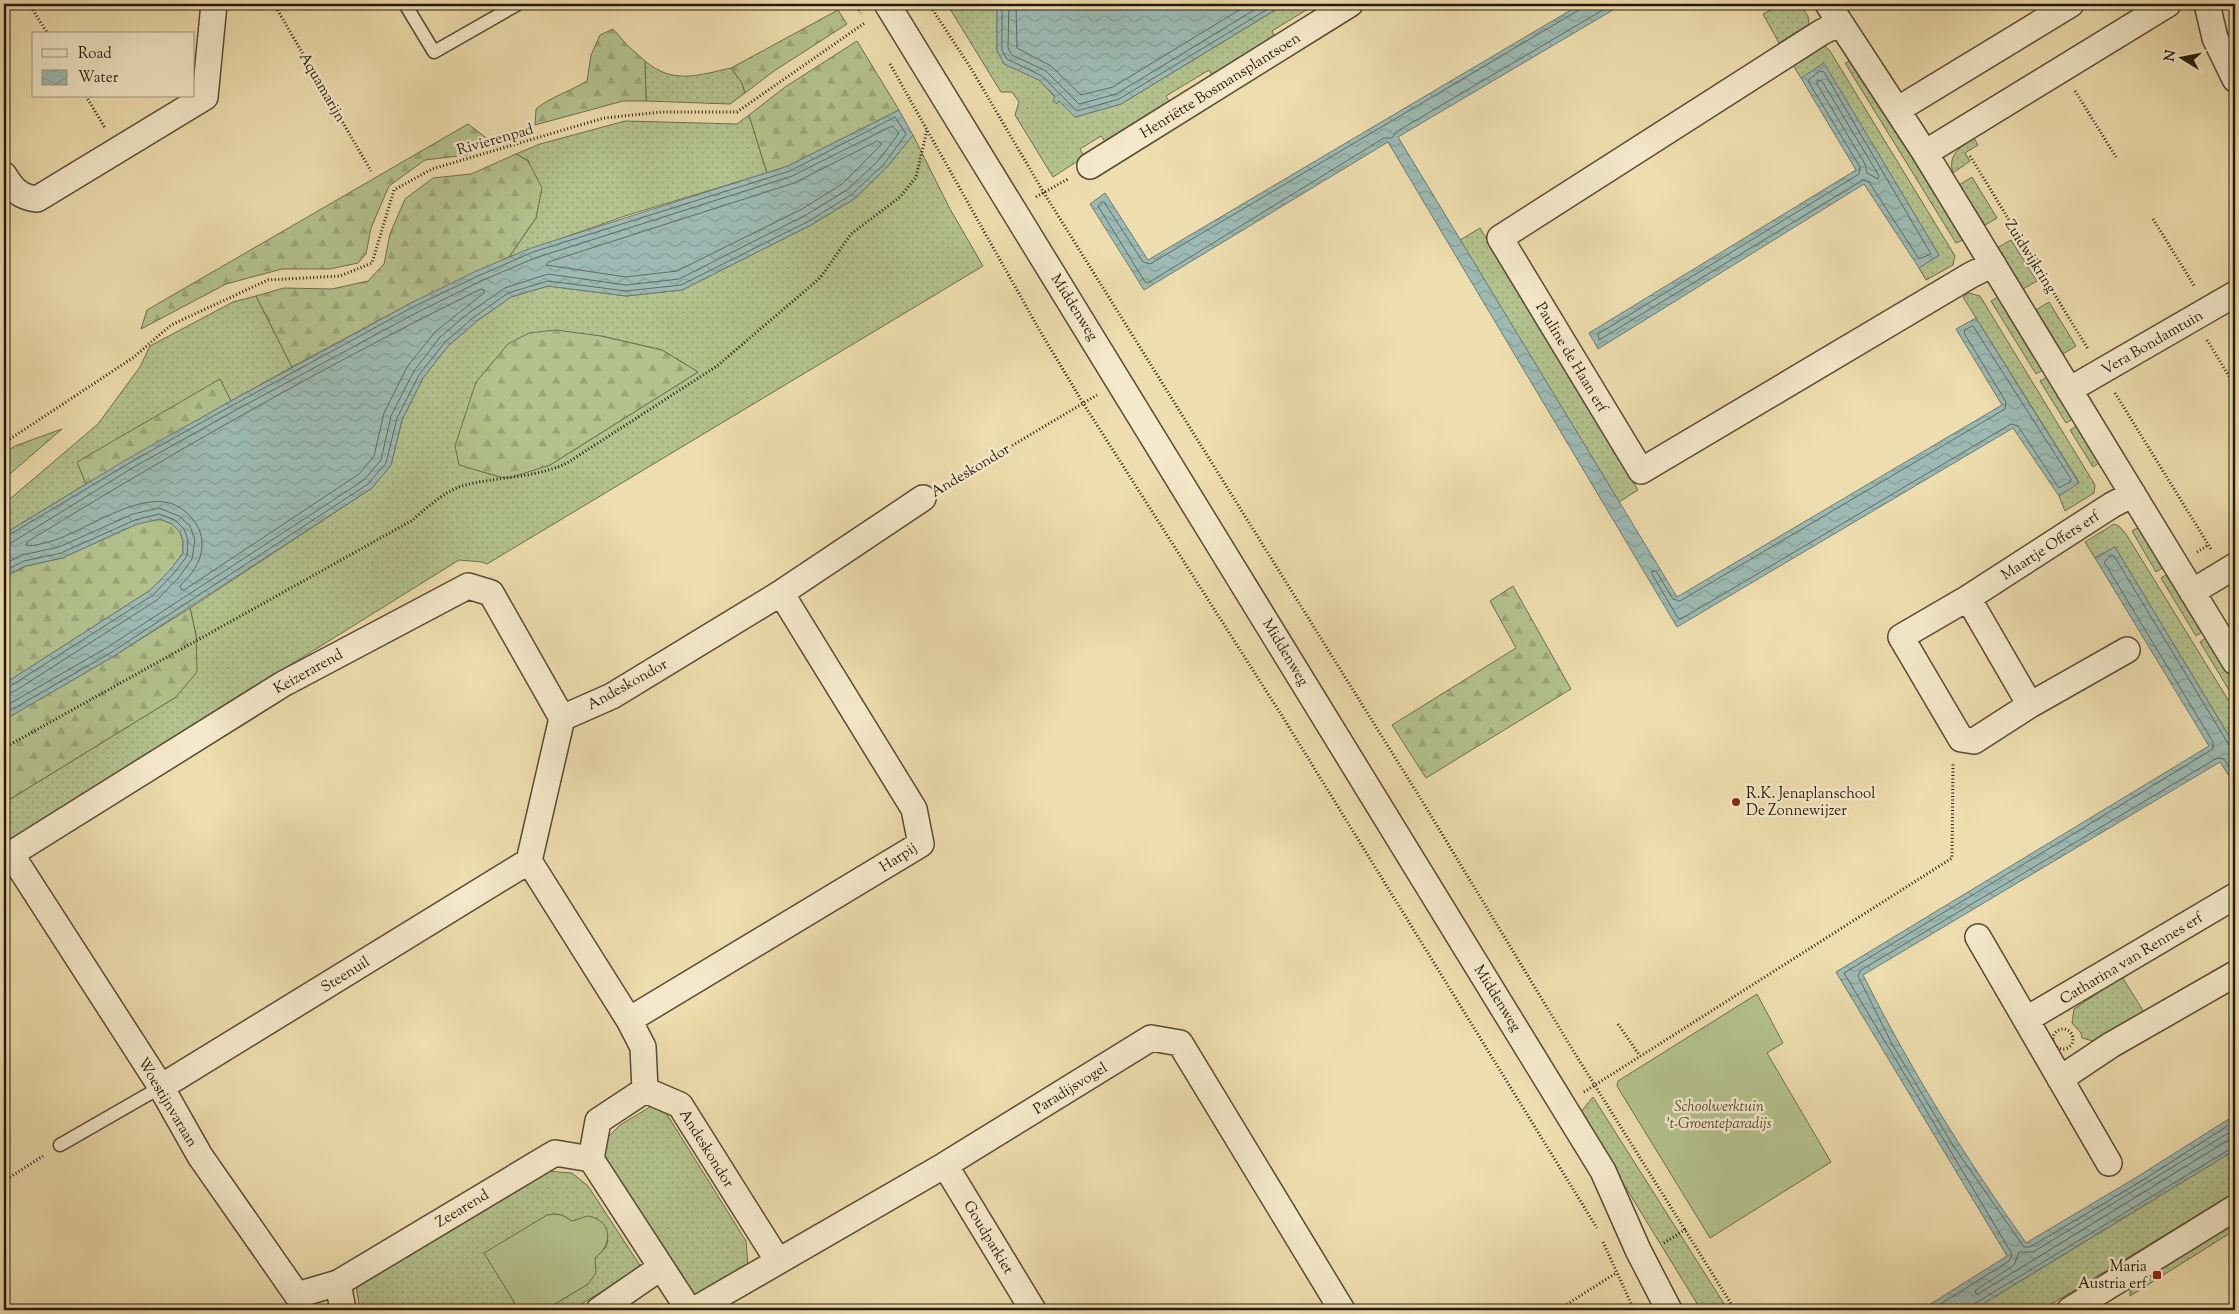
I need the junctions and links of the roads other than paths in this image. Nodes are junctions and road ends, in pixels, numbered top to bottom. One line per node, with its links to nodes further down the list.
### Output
1 (214, 4): 14 (street)
2 (405, 4): 3 (lane)
3 (518, 4)
4 (887, 4): 52 (street, Middenweg)
5 (1350, 4): 13 (street, Henriëtte Bosmansplantsoen)
6 (2072, 4): 11 (street)
7 (2168, 4): 12 (street)
8 (2206, 4): 10 (street)
9 (1834, 13): 11 (street); 15 (street, Pauline de Haan erf)
10 (2235, 79)
11 (1897, 110): 12 (street)
12 (1925, 153): 15 (street)
13 (1090, 166)
14 (4, 175)
15 (1993, 264): 17 (street)
16 (2235, 294): 17 (street, Vera Bondamtuin)
17 (2069, 390): 18 (street)
18 (2133, 494): 21 (street); 23 (street, Maartje Offers erf)
19 (923, 498): 22 (street, Andeskondor)
20 (2230, 570): 21 (street)
21 (2192, 592): 25 (street)
22 (781, 593): 27 (street, Andeskondor); 34 (street, Harpij)
23 (1968, 598): 26 (street); 26 (street, Maartje Offers erf)
24 (2127, 650): 26 (street)
25 (2235, 662)
26 (2030, 705)
27 (562, 718): 28 (street, Keizerarend); 29 (street)
28 (8, 856): 36 (street, Woestijnvaraan)
29 (529, 861): 34 (street); 36 (street, Steenuil)
30 (2235, 896): 33 (street, Catharina van Rennes erf)
31 (1978, 937): 33 (street)
32 (2235, 974): 35 (street)
33 (2027, 1019): 35 (street)
34 (629, 1020): 37 (street)
35 (2060, 1079): 40 (street)
36 (161, 1087): 38 (lane); 45 (street, Woestijnvaraan)
37 (645, 1090): 39 (street); 43 (street, Andeskondor)
38 (60, 1145)
39 (591, 1159): 44 (street); 45 (street, Zeearend)
40 (2109, 1163)
41 (944, 1165): 43 (street, Paradijsvogel); 50 (street, Goudparkiet); 51 (street, Paradijsvogel)
42 (2235, 1208): 53 (street)
43 (778, 1261): 49 (street, Paradijsvogel)
44 (660, 1268): 47 (street); 48 (street)
45 (338, 1283): 46 (street)
46 (343, 1310)
47 (599, 1310)
48 (689, 1310)
49 (694, 1310)
50 (1033, 1310)
51 (1342, 1310)
52 (1668, 1310)
53 (2070, 1310)

